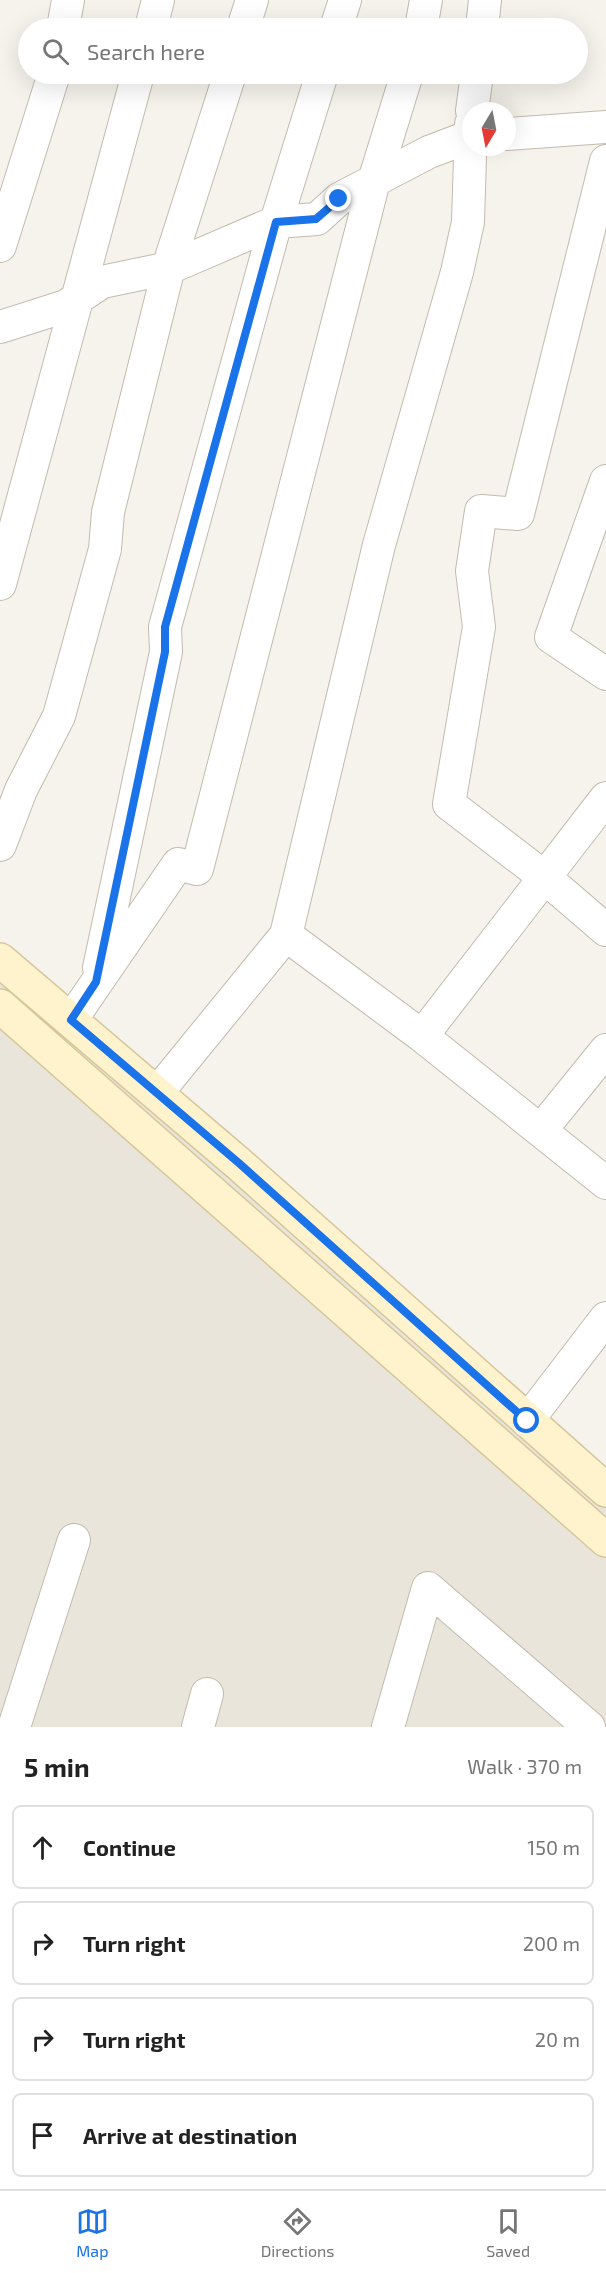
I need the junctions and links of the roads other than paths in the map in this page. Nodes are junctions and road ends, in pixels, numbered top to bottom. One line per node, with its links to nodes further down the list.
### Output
1 (68, 0): 7 (street)
2 (158, 0): 8 (street)
3 (252, 0): 9 (street)
4 (345, 0): 10 (street)
5 (426, 0): 11 (street)
6 (485, 0): 12 (street)
7 (65, 18)
8 (153, 18)
9 (246, 18)
10 (339, 18)
11 (423, 18)
12 (483, 18)
13 (51, 84): 27 (street)
14 (135, 84): 29 (street)
15 (227, 84): 28 (street)
16 (319, 84): 26 (street)
17 (404, 84): 25 (street)
18 (476, 84): 19 (street)
19 (474, 102)
20 (606, 127): 22 (street)
21 (462, 132): 25 (street)
22 (516, 133)
23 (470, 156): 38 (street)
24 (606, 161): 36 (street)
25 (374, 181): 26 (street); 40 (street)
26 (276, 222): 28 (street); 40 (street)
27 (0, 246)
28 (169, 268): 29 (street); 35 (street)
29 (78, 298): 30 (street); 32 (street)
30 (0, 327)
31 (606, 481): 33 (street)
32 (0, 585)
33 (606, 674)
34 (606, 798): 36 (street)
35 (0, 845)
36 (543, 876): 37 (street); 43 (street)
37 (606, 930)
38 (286, 935): 43 (street); 45 (street)
39 (0, 960): 42 (main road)
40 (96, 982): 42 (street)
41 (0, 1006): 52 (main road)
42 (71, 1020): 45 (main road)
43 (422, 1036): 46 (street)
44 (606, 1050): 46 (street)
45 (157, 1093): 49 (main road)
46 (541, 1130): 47 (street)
47 (606, 1183)
48 (606, 1318): 49 (street)
49 (527, 1421): 50 (main road)
50 (606, 1490)
51 (74, 1540): 55 (street)
52 (606, 1540)
53 (207, 1694): 56 (street)
54 (584, 1725): 57 (street)
55 (14, 1727)
56 (198, 1727)
57 (388, 1727)

